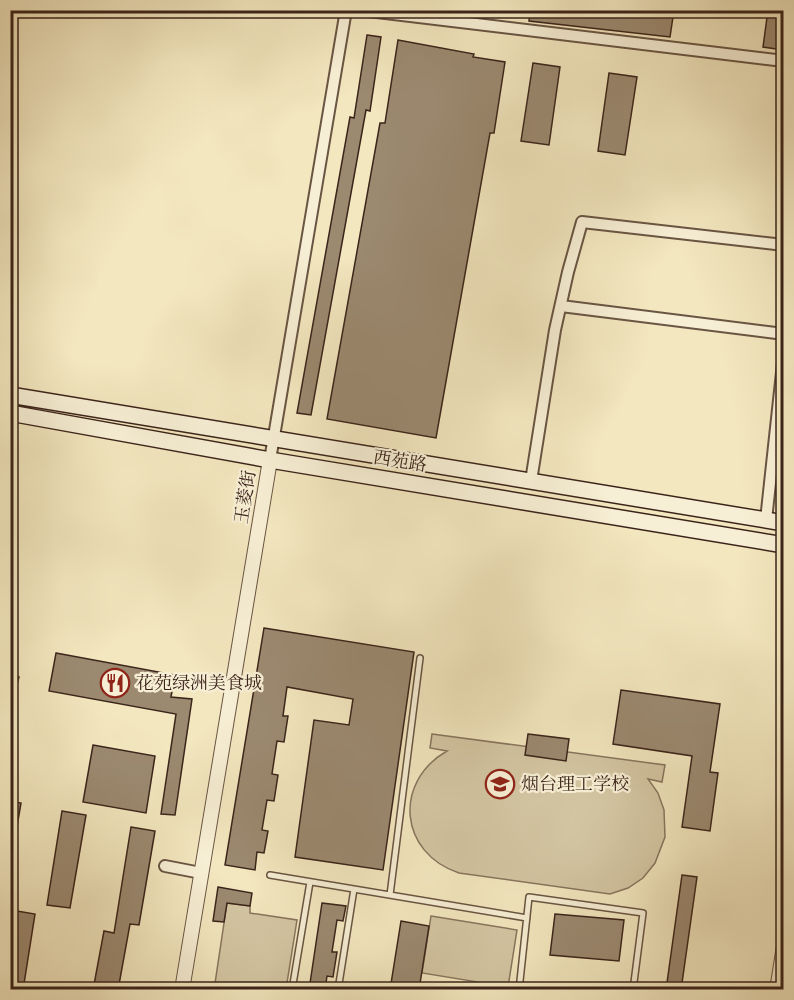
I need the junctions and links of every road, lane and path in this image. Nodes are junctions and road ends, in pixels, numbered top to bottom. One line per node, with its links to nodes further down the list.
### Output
1 (346, 10): 10 (street, 玉菱街)
2 (360, 10): 3 (street)
3 (783, 61)
4 (783, 246): 5 (street)
5 (561, 306): 6 (street); 12 (street)
6 (783, 334)
7 (783, 354): 13 (street)
8 (10, 395): 10 (main road, 西苑路)
9 (10, 413): 11 (main road, 西苑路)
10 (273, 438): 11 (street, 玉菱街); 12 (main road, 西苑路)
11 (270, 460): 15 (main road, 西苑路); 18 (street, 玉菱街)
12 (531, 481): 13 (main road, 西苑路)
13 (766, 520): 14 (main road, 西苑路)
14 (783, 523)
15 (783, 544)
16 (420, 658): 22 (lane)
17 (165, 866): 18 (street)
18 (201, 873): 25 (street, 玉菱街)
19 (270, 875): 20 (lane)
20 (310, 882): 21 (lane); 26 (lane)
21 (354, 889): 22 (lane); 27 (lane)
22 (390, 895): 23 (lane)
23 (527, 918): 28 (lane); 29 (lane)
24 (783, 946): 30 (street)
25 (182, 990)
26 (292, 990)
27 (338, 990)
28 (519, 990)
29 (633, 990)
30 (777, 990)

